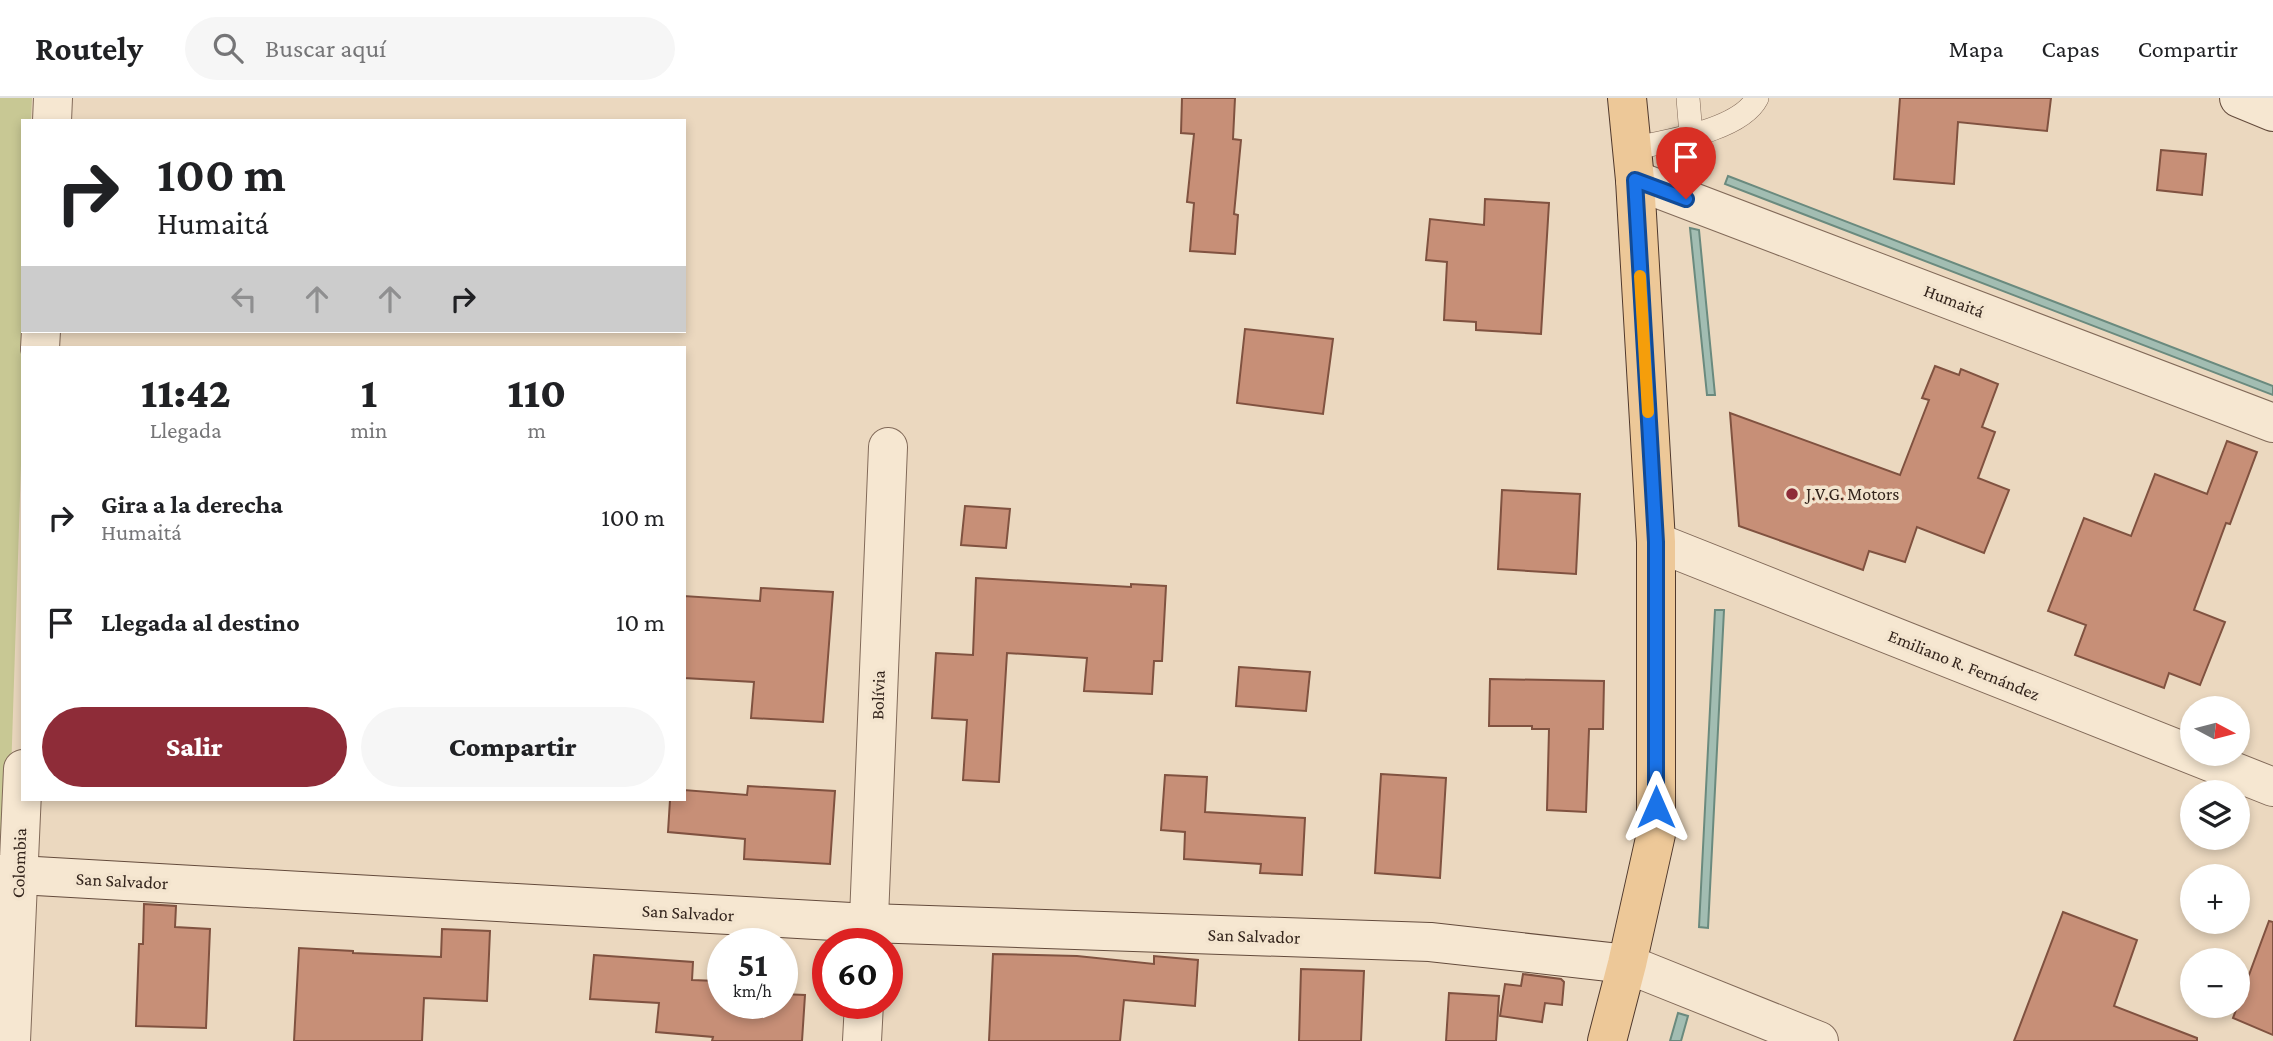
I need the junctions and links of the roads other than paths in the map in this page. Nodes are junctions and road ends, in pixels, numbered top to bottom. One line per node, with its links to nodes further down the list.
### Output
1 (53, 98): 7 (street)
2 (1626, 98): 9 (main road)
3 (1688, 98): 8 (lane)
4 (1757, 98): 8 (lane)
5 (2239, 98): 6 (street)
6 (2273, 112)
7 (52, 119)
8 (1691, 135): 9 (lane)
9 (1633, 164): 10 (street, Humaitá); 12 (main road)
10 (2273, 423)
11 (888, 447): 16 (street, Bolívia)
12 (1656, 542): 14 (street, Emiliano R. Fernández); 19 (main road)
13 (21, 784): 15 (street, Colombia)
14 (2273, 787)
15 (9, 874): 17 (street, San Salvador); 21 (street, Colombia)
16 (868, 928)
17 (812, 929)
18 (903, 934): 19 (street, San Salvador)
19 (1627, 964): 23 (main road); 24 (street, San Salvador)
20 (863, 1019): 22 (street)
21 (12, 1041)
22 (862, 1041)
23 (1607, 1041)
24 (1819, 1041)

